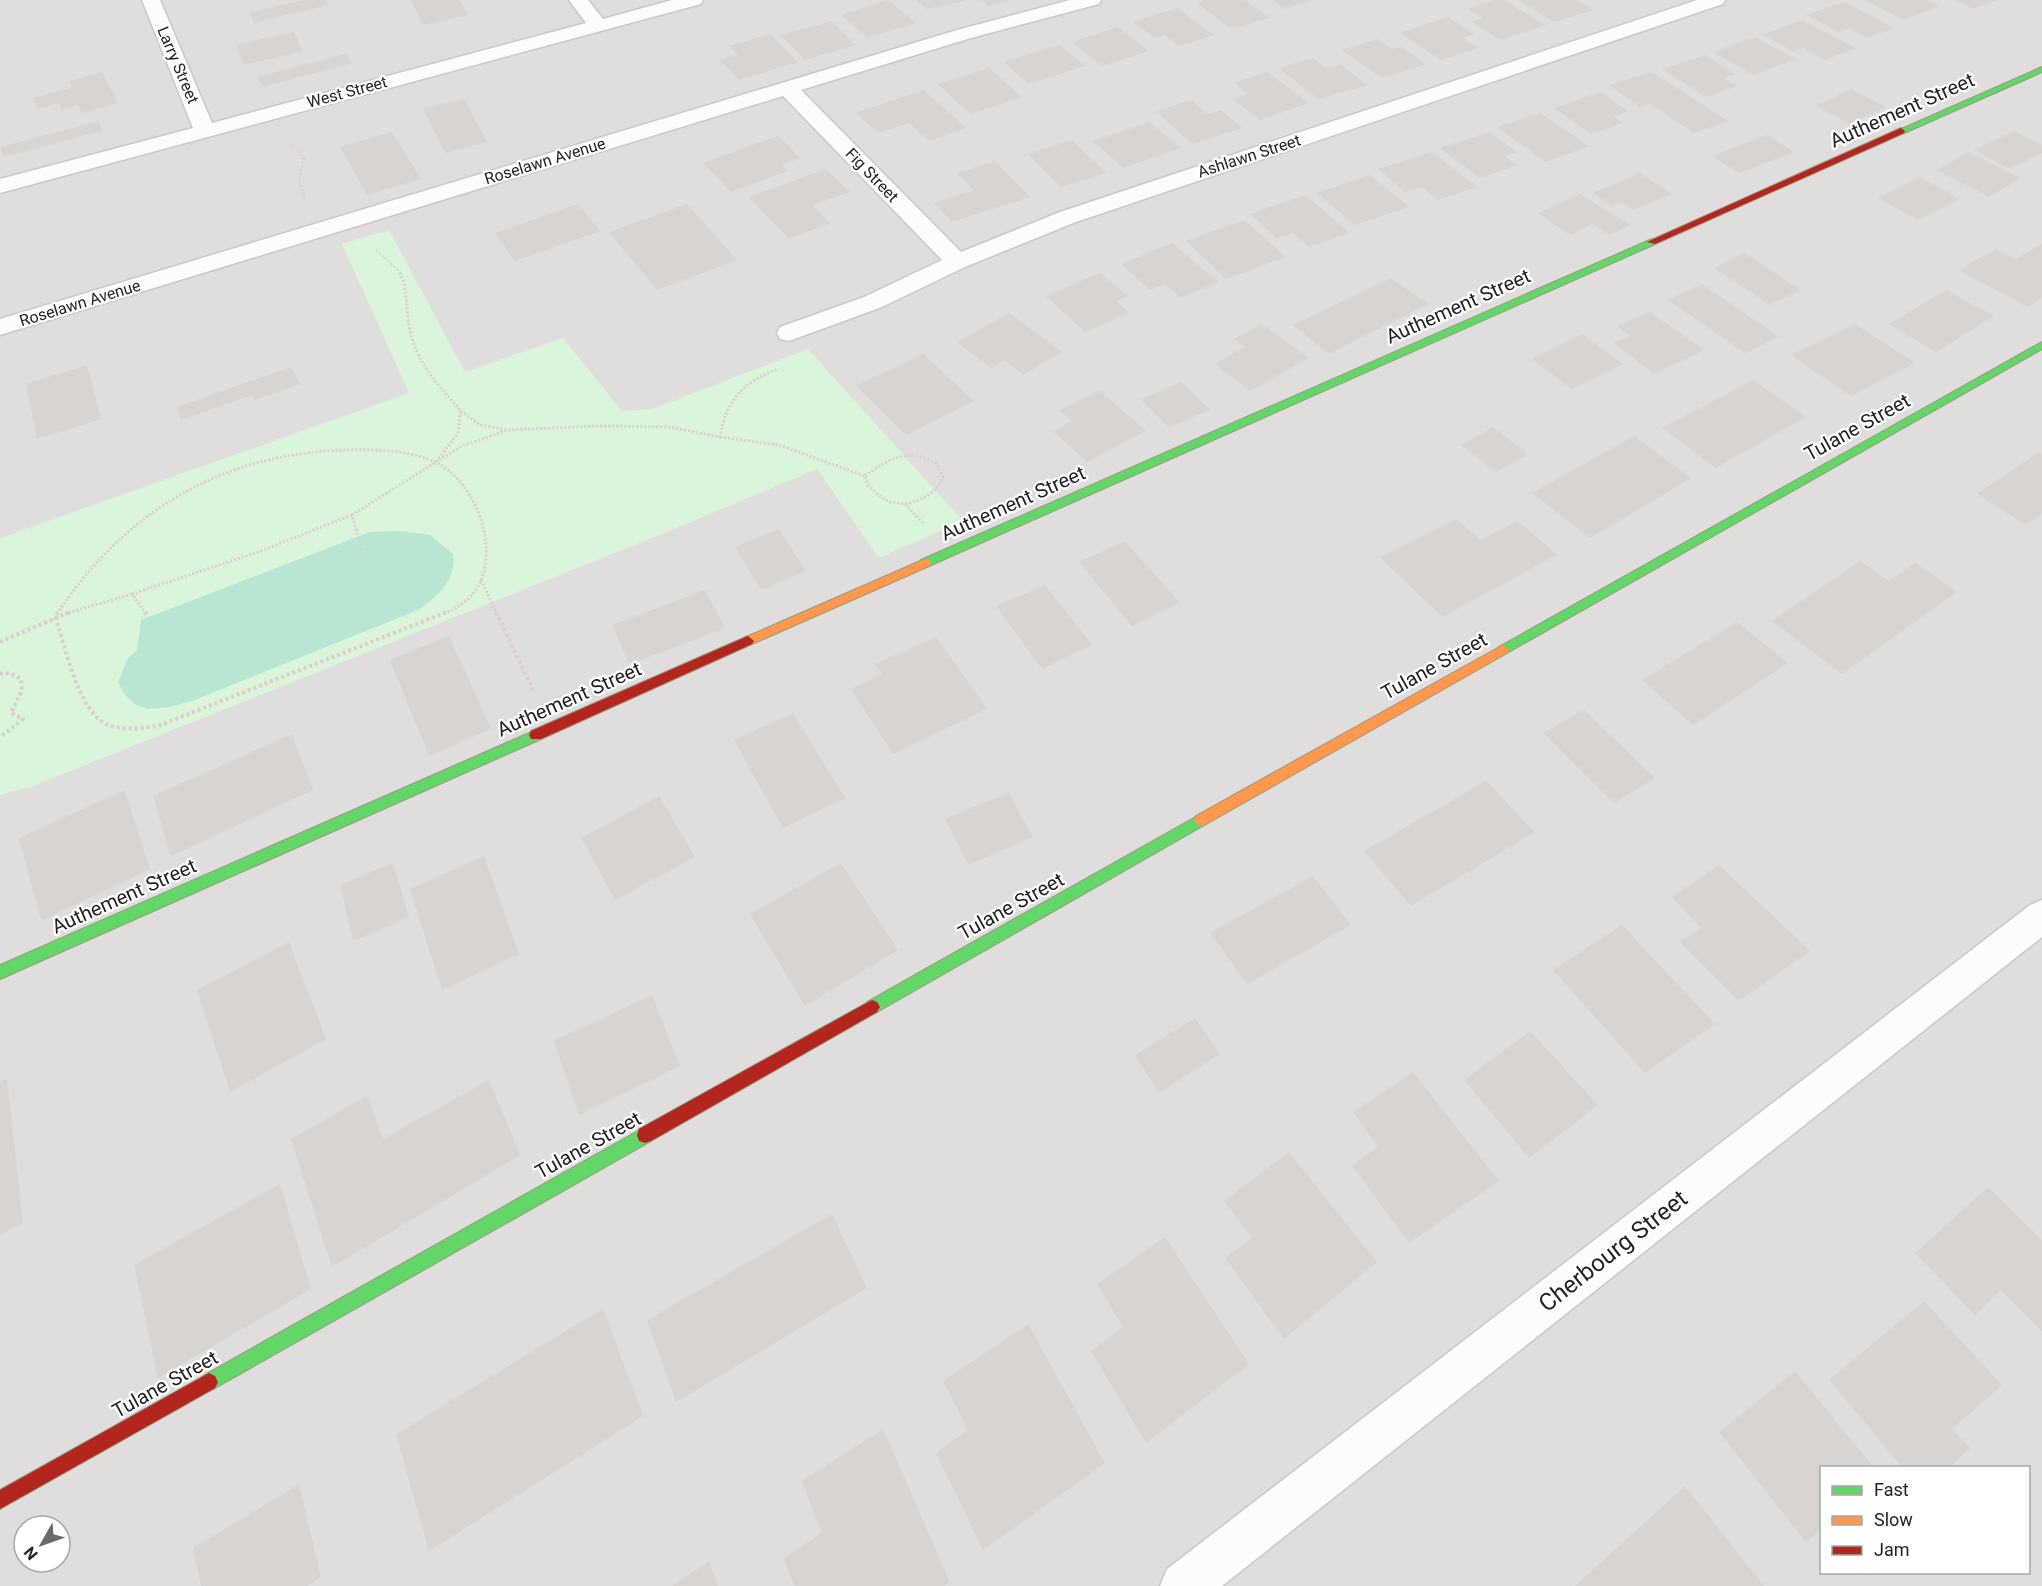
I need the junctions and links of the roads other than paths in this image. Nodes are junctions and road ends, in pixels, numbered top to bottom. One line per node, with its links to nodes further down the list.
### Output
1 (151, 0): 11 (street, Larry Street)
2 (578, 0): 8 (street)
3 (694, 0): 8 (street, West Street)
4 (1092, 0): 10 (street, Roselawn Avenue)
5 (1716, 0): 7 (street, Ashlawn Street)
6 (1637, 5): 7 (street)
7 (1660, 19): 13 (street, Ashlawn Street)
8 (598, 25): 11 (street, West Street)
9 (2042, 69): 18 (street, Authement Street)
10 (787, 88): 13 (street, Fig Street); 14 (street, Roselawn Avenue)
11 (205, 130): 12 (street, West Street)
12 (0, 186)
13 (957, 262): 15 (street, Ashlawn Street)
14 (0, 327)
15 (789, 333)
16 (2042, 345): 19 (street, Tulane Street)
17 (2042, 916): 20 (street, Cherbourg Street)
18 (0, 972)
19 (0, 1500)
20 (1184, 1586)

